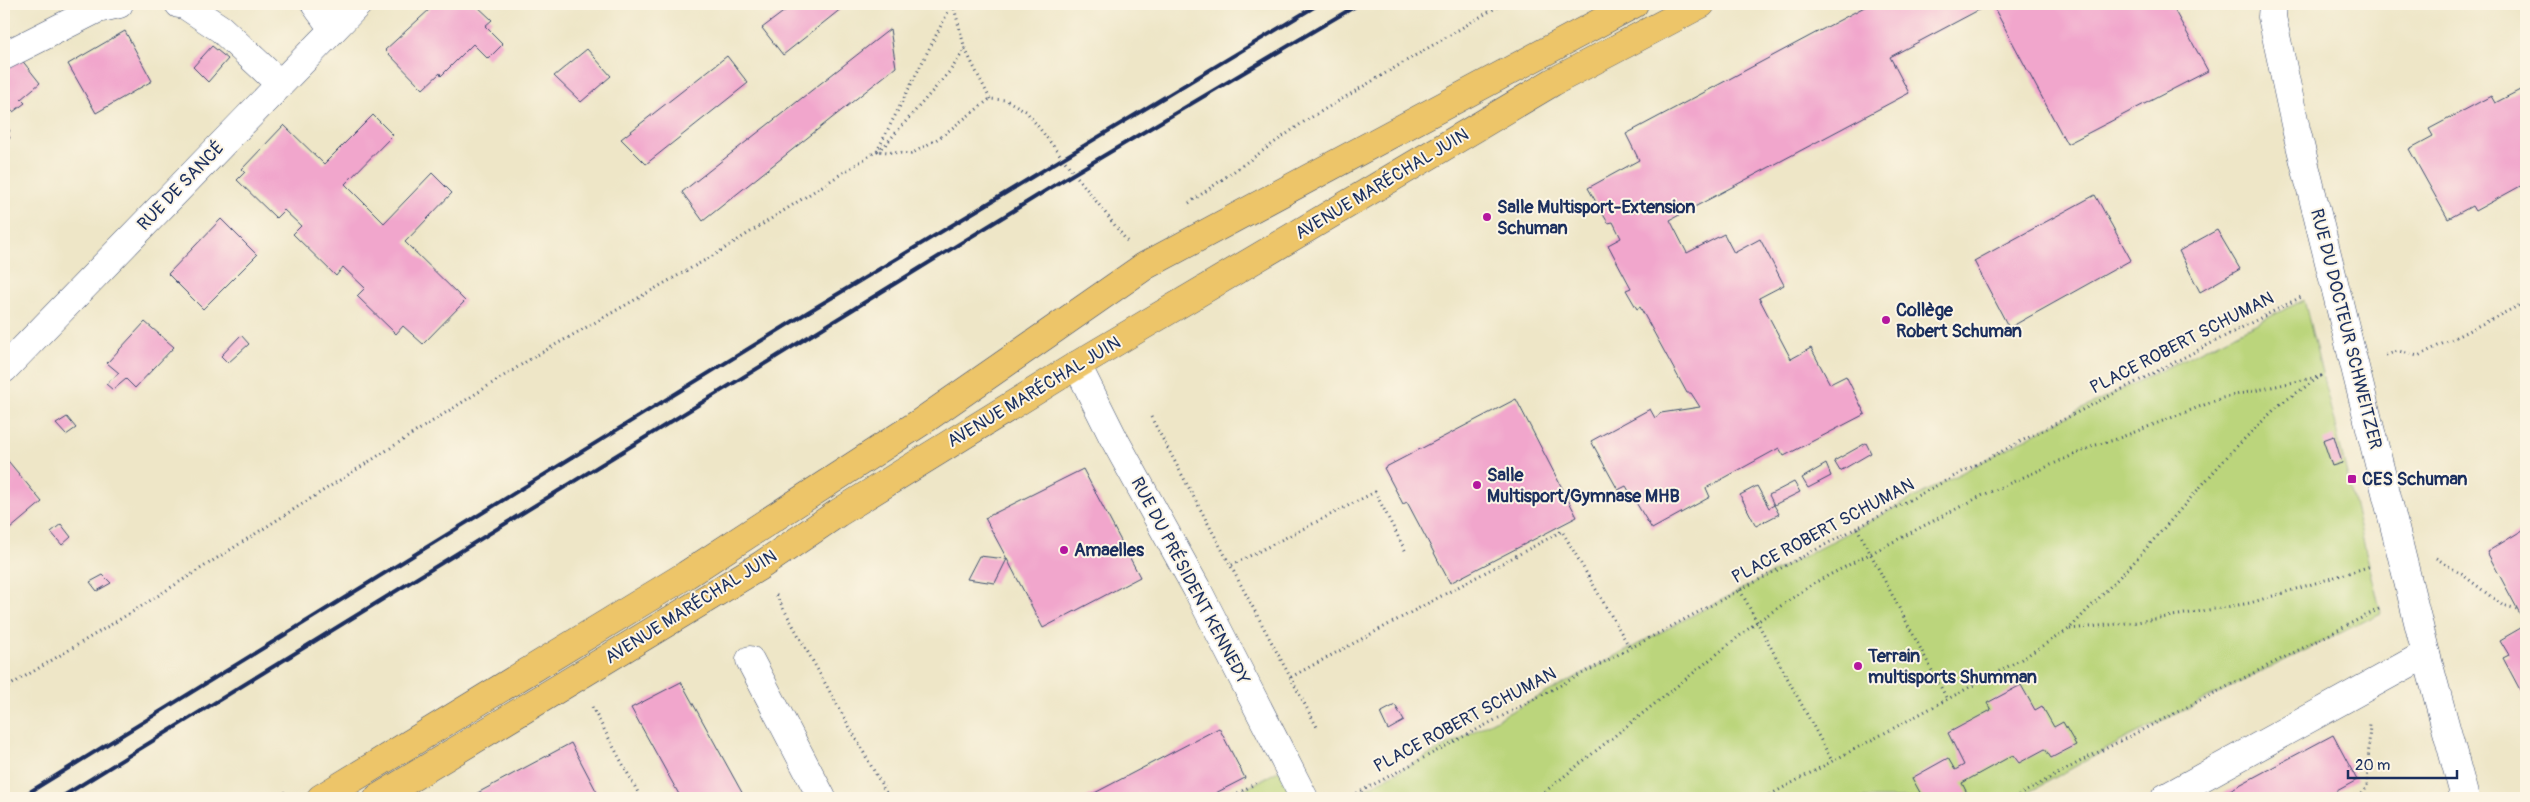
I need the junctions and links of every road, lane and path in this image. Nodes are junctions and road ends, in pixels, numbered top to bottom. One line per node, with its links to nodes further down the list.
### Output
1 (119, 4): 12 (street)
2 (179, 4): 13 (street)
3 (314, 4): 10 (street)
4 (358, 4): 10 (street, RUE DE SANCÉ)
5 (952, 4): 11 (path); 15 (path)
6 (1502, 4): 16 (path)
7 (1634, 4): 46 (main road, AVENUE MARÉCHAL JUIN)
8 (1701, 4): 20 (main road, AVENUE MARÉCHAL JUIN)
9 (2273, 4): 21 (street, RUE DU DOCTEUR SCHWEITZER)
10 (333, 28): 13 (street, RUE DE SANCÉ)
11 (965, 49): 14 (path); 15 (path)
12 (4, 56)
13 (280, 84): 22 (street, RUE DE SANCÉ)
14 (990, 99): 15 (path); 17 (path)
15 (877, 151): 42 (path)
16 (1182, 208)
17 (1128, 242)
18 (2304, 295): 25 (path, PLACE ROBERT SCHUMAN)
19 (2526, 302): 21 (path)
20 (1077, 365): 30 (main road, AVENUE MARÉCHAL JUIN); 51 (street, RUE DU PRÉSIDENT KENNEDY)
21 (2355, 365): 23 (path); 28 (street, RUE DU DOCTEUR SCHWEITZER)
22 (4, 369)
23 (2321, 376): 27 (path); 35 (path)
24 (1151, 417): 29 (path)
25 (1857, 528): 27 (path); 31 (path, PLACE ROBERT SCHUMAN)
26 (1406, 552): 29 (path)
27 (1870, 553): 34 (path); 43 (path)
28 (2404, 558): 33 (path); 35 (path); 37 (street, RUE DU DOCTEUR SCHWEITZER)
29 (1232, 565): 39 (path)
30 (760, 566): 40 (main road, AVENUE MARÉCHAL JUIN); 50 (path)
31 (1740, 590): 34 (path); 36 (path, PLACE ROBERT SCHUMAN)
32 (2384, 606): 55 (path)
33 (2517, 609)
34 (1757, 622): 45 (path); 53 (path)
35 (2069, 630): 43 (path)
36 (1630, 648): 39 (path); 52 (path, PLACE ROBERT SCHUMAN)
37 (2426, 654): 41 (street); 58 (street, RUE DU DOCTEUR SCHWEITZER)
38 (750, 660): 49 (street)
39 (1290, 677): 44 (path)
40 (576, 678): 47 (main road, AVENUE MARÉCHAL JUIN); 48 (path)
41 (2369, 686): 56 (street); 57 (path)
42 (4, 689)
43 (1947, 700): 45 (path)
44 (1318, 730)
45 (1832, 761): 54 (path)
46 (333, 795)
47 (378, 798)
48 (641, 798)
49 (822, 798)
50 (889, 798)
51 (1304, 798)
52 (1348, 798)
53 (1537, 798)
54 (1764, 798)
55 (2014, 798)
56 (2165, 798)
57 (2359, 798)
58 (2465, 798)

